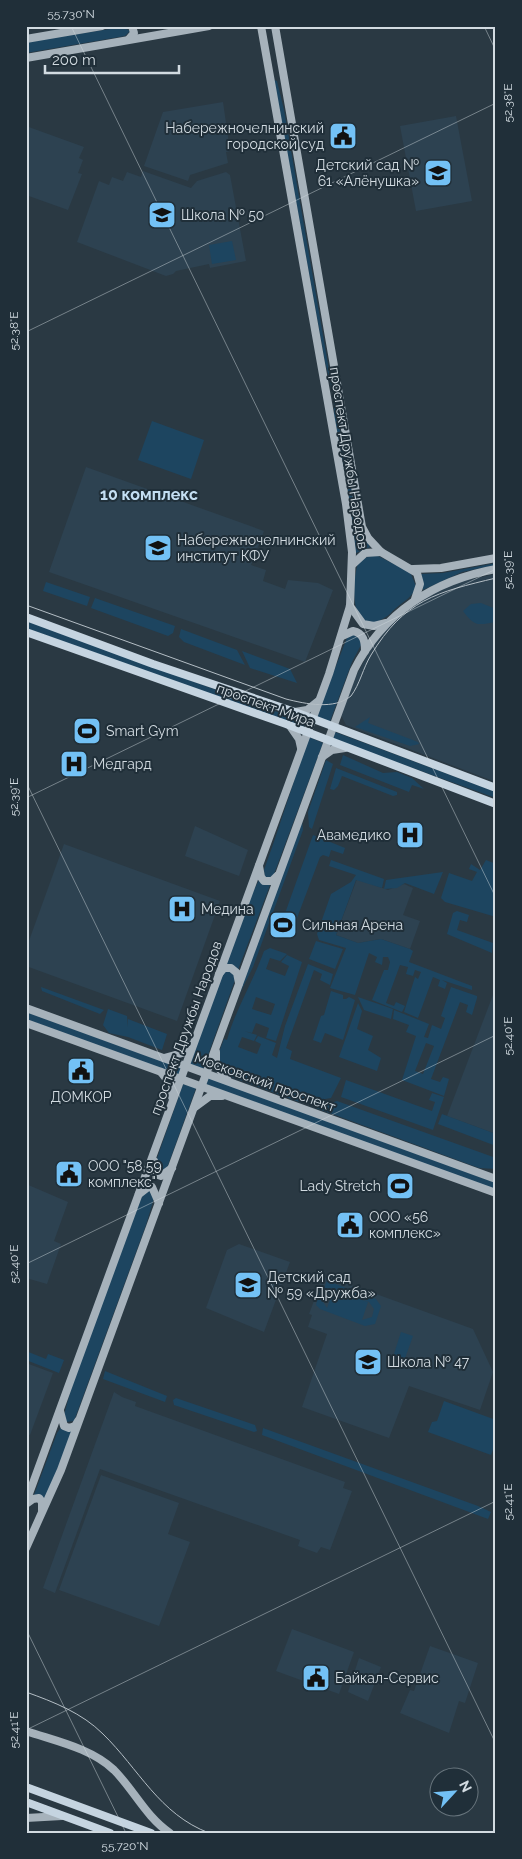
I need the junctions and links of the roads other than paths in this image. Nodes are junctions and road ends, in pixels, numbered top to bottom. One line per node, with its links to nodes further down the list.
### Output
1 (102, 26): 8 (main road)
2 (132, 26): 9 (main road)
3 (156, 26): 7 (main road)
4 (209, 26): 7 (main road)
5 (261, 26): 11 (main road, проспект Дружбы Народов)
6 (275, 26): 12 (main road, проспект Дружбы Народов)
7 (164, 33): 9 (main road)
8 (26, 39)
9 (129, 39): 10 (main road)
10 (26, 58)
11 (270, 81): 12 (main road); 13 (main road, проспект Дружбы Народов)
12 (283, 81): 14 (main road, проспект Дружбы Народов)
13 (320, 355): 14 (main road); 17 (main road, проспект Дружбы Народов)
14 (338, 391): 15 (main road, проспект Дружбы Народов)
15 (381, 552): 17 (main road); 18 (main road)
16 (496, 558): 18 (main road)
17 (352, 564): 21 (main road, проспект Дружбы Народов)
18 (413, 569): 20 (main road)
19 (496, 569): 20 (main road)
20 (415, 599): 23 (main road)
21 (350, 606): 23 (main road); 25 (main road, проспект Дружбы Народов)
22 (26, 617): 28 (main road, проспект Мира)
23 (386, 623): 26 (main road)
24 (26, 632): 31 (main road, проспект Мира)
25 (342, 636): 26 (main road); 27 (main road, проспект Дружбы Народов)
26 (365, 651): 29 (main road)
27 (319, 701): 28 (main road); 30 (main road, проспект Дружбы Народов)
28 (295, 712): 30 (main road, проспект Мира)
29 (337, 715): 32 (main road); 34 (main road)
30 (312, 719): 32 (main road, проспект Мира); 33 (main road, проспект Дружбы Народов)
31 (290, 726): 33 (main road, проспект Мира); 37 (main road)
32 (333, 726): 34 (main road, проспект Мира); 35 (main road)
33 (307, 733): 35 (main road, проспект Мира); 37 (main road, проспект Дружбы Народов)
34 (350, 733): 39 (main road, проспект Мира)
35 (328, 741): 36 (main road, проспект Мира); 38 (main road)
36 (345, 748): 38 (main road); 40 (main road, проспект Мира)
37 (301, 750): 41 (main road, проспект Дружбы Народов)
38 (322, 757): 42 (main road)
39 (496, 788)
40 (496, 804)
41 (259, 864): 42 (main road); 43 (main road, проспект Дружбы Народов)
42 (279, 874): 44 (main road)
43 (219, 974): 44 (main road); 47 (main road, проспект Дружбы Народов)
44 (239, 983): 48 (main road)
45 (26, 1008): 49 (main road, Московский проспект)
46 (26, 1023): 51 (main road, Московский проспект)
47 (195, 1039): 49 (main road); 50 (main road, проспект Дружбы Народов)
48 (216, 1048): 52 (main road); 54 (main road)
49 (163, 1058): 50 (main road, Московский проспект)
50 (185, 1066): 52 (main road, Московский проспект); 53 (main road, проспект Дружбы Народов)
51 (161, 1072): 53 (main road, Московский проспект); 57 (main road)
52 (206, 1073): 54 (main road, Московский проспект); 55 (main road)
53 (180, 1079): 55 (main road, Московский проспект); 57 (main road, проспект Дружбы Народов)
54 (230, 1082): 61 (main road, Московский проспект)
55 (201, 1087): 56 (main road, Московский проспект); 58 (main road)
56 (226, 1096): 58 (main road); 62 (main road, Московский проспект)
57 (172, 1101): 59 (main road, проспект Дружбы Народов)
58 (193, 1109): 60 (main road)
59 (158, 1139): 60 (main road); 63 (main road, проспект Дружбы Народов)
60 (172, 1168): 64 (main road)
61 (496, 1179)
62 (496, 1193)
63 (138, 1195): 64 (main road); 65 (main road, проспект Дружбы Народов)
64 (159, 1203): 66 (main road)
65 (60, 1409): 66 (main road); 67 (main road, проспект Дружбы Народов)
66 (80, 1419): 68 (main road)
67 (26, 1503): 68 (main road)
68 (42, 1512): 69 (main road)
69 (26, 1548)
70 (26, 1731): 79 (main road)
71 (26, 1787): 72 (main road)
72 (48, 1795): 74 (main road); 78 (main road)
73 (26, 1802): 74 (main road)
74 (43, 1808): 75 (main road)
75 (66, 1817): 76 (main road); 77 (main road)
76 (26, 1818)
77 (110, 1833)
78 (151, 1833)
79 (170, 1833)

